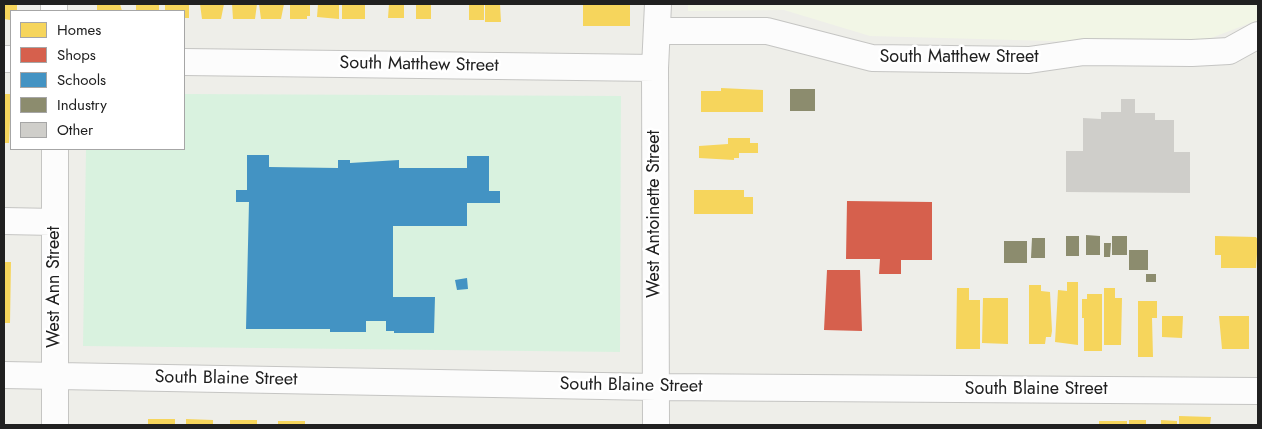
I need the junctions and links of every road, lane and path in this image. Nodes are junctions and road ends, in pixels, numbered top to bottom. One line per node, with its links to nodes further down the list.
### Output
1 (658, 4): 2 (street, West Antoinette Street)
2 (658, 31): 3 (street, South Matthew Street); 5 (street, West Antoinette Street)
3 (1258, 35)
4 (185, 62): 5 (street, South Matthew Street)
5 (655, 68): 11 (street, West Antoinette Street)
6 (55, 150): 8 (street, West Ann Street)
7 (4, 221): 8 (street)
8 (55, 222): 10 (street, West Ann Street)
9 (4, 375): 10 (street, South Blaine Street)
10 (55, 376): 11 (street, South Blaine Street); 13 (street, West Ann Street)
11 (656, 387): 12 (street, South Blaine Street); 14 (street, West Antoinette Street)
12 (1258, 392)
13 (54, 425)
14 (656, 425)

